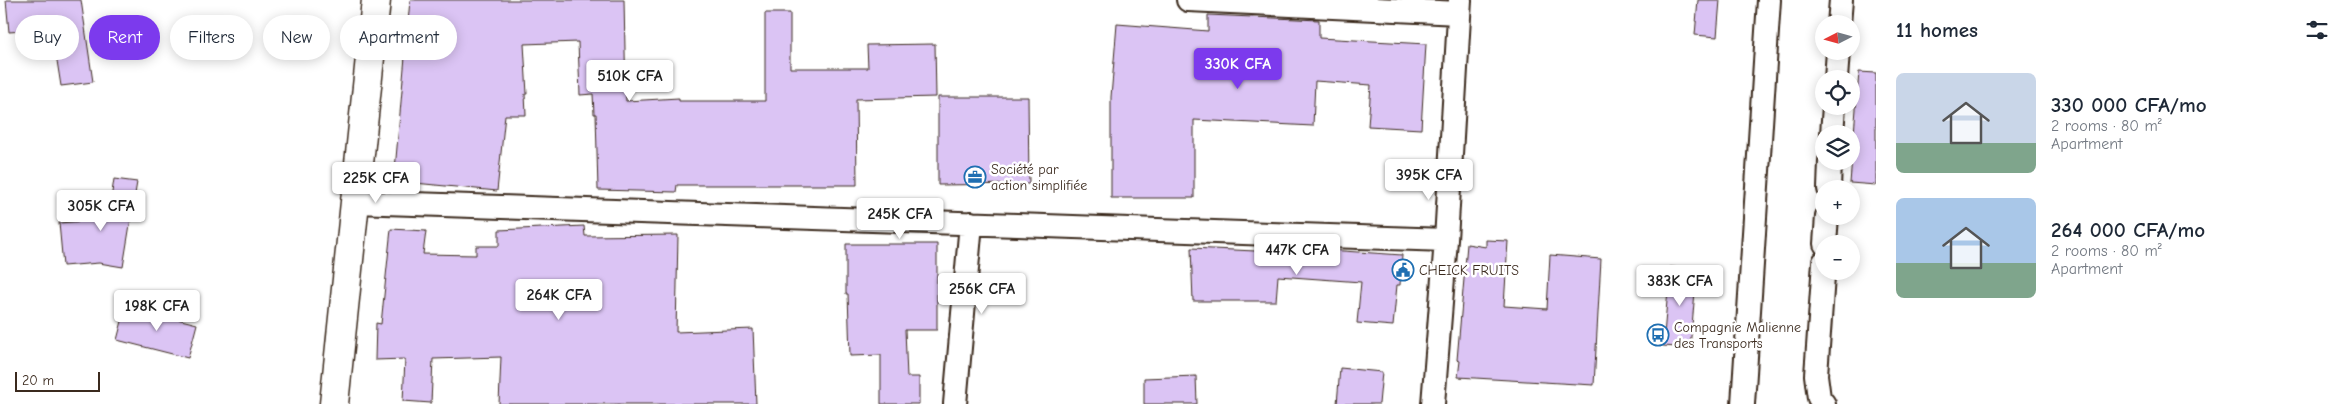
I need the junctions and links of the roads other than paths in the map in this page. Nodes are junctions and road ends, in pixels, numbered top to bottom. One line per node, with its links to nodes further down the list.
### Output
1 (376, 0): 7 (street)
2 (1188, 0): 5 (street)
3 (1769, 0): 14 (street)
4 (1841, 0): 6 (street)
5 (1460, 6): 9 (street)
6 (1840, 15)
7 (355, 202): 8 (street); 11 (street)
8 (971, 223): 9 (street); 12 (street)
9 (1446, 240): 13 (street)
10 (1823, 280): 15 (street)
11 (334, 404)
12 (955, 404)
13 (1433, 404)
14 (1743, 404)
15 (1824, 404)

